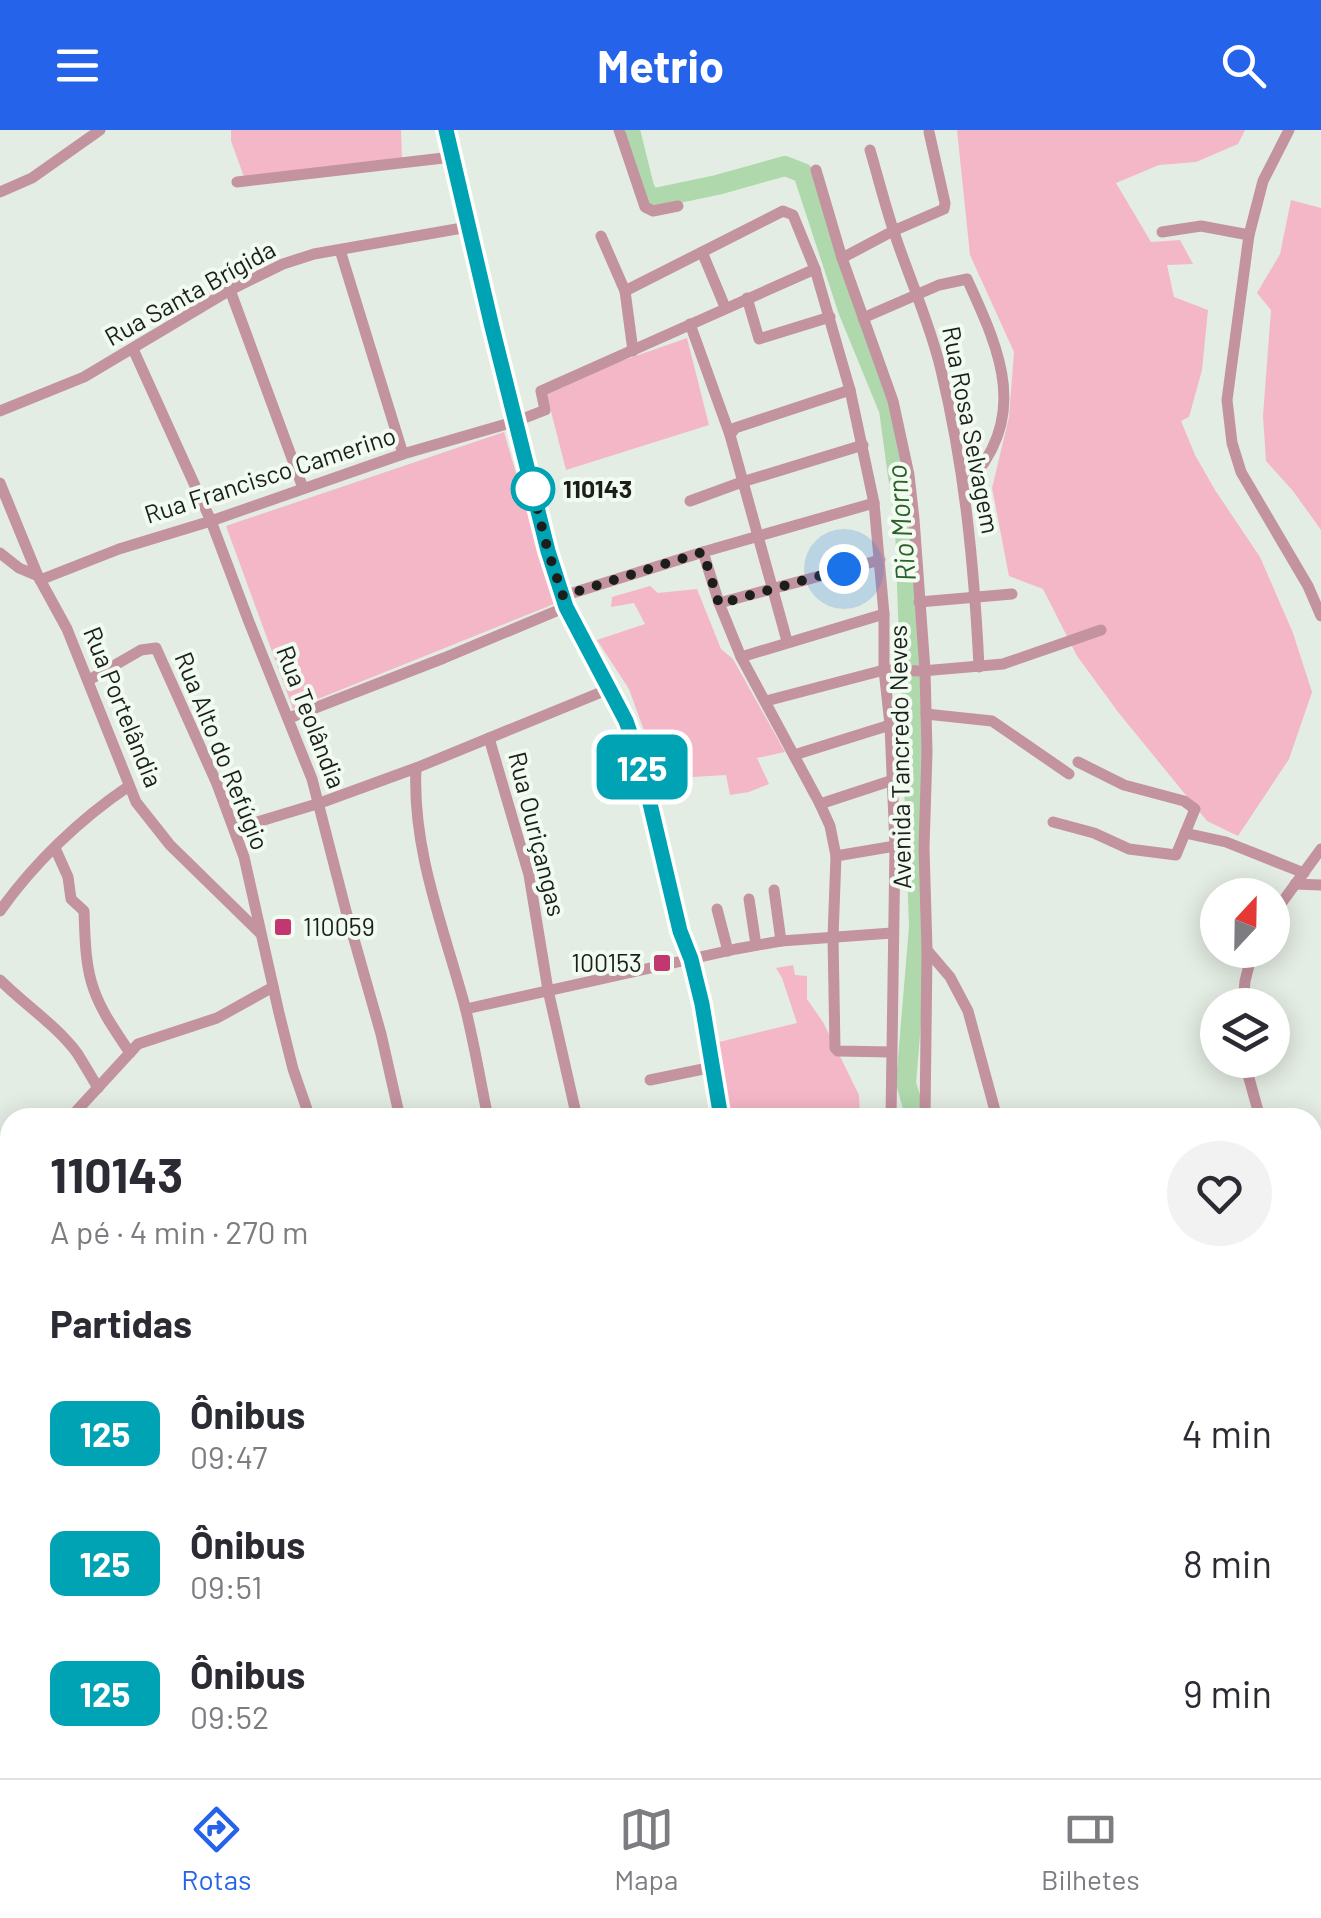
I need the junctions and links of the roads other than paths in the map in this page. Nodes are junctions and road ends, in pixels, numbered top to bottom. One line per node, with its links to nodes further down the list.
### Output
1 (100, 130): 10 (street)
2 (446, 130): 7 (main road)
3 (619, 130): 11 (street)
4 (1289, 130): 15 (street)
5 (928, 132): 13 (street)
6 (870, 150): 13 (street, Rua Rosa Selvagem)
7 (452, 158): 9 (street); 12 (main road)
8 (816, 170): 19 (street, Avenida Tancredo Neves)
9 (238, 182)
10 (0, 192)
11 (678, 206)
12 (468, 227): 17 (street, Rua Santa Brígida); 33 (main road)
13 (894, 231): 19 (street); 23 (street, Rua Rosa Selvagem)
14 (1162, 232): 15 (street)
15 (1249, 235): 56 (street)
16 (601, 236): 22 (street)
17 (340, 250): 21 (street, Rua Santa Brígida); 36 (street)
18 (702, 252): 20 (street, Avenida Tancredo Neves); 22 (street); 25 (street)
19 (842, 258): 27 (street, Avenida Tancredo Neves)
20 (814, 269): 24 (street); 26 (street, Avenida Tancredo Neves)
21 (230, 290): 29 (street, Rua Santa Brígida); 39 (street)
22 (625, 292): 30 (street)
23 (917, 294): 27 (street); 40 (street, Rua Rosa Selvagem); 40 (street)
24 (747, 298): 25 (street); 26 (street)
25 (726, 307): 28 (street)
26 (830, 317): 31 (street, Avenida Tancredo Neves)
27 (864, 318): 53 (street, Avenida Tancredo Neves)
28 (690, 324): 30 (street); 34 (street)
29 (134, 349): 32 (street, Rua Santa Brígida); 43 (street, Rua Teolândia)
30 (633, 351): 33 (street)
31 (850, 390): 34 (street); 35 (street, Avenida Tancredo Neves)
32 (0, 411)
33 (517, 421): 36 (street, Rua Francisco Camerino); 52 (main road)
34 (730, 435): 38 (street)
35 (864, 445): 38 (street); 42 (street, Avenida Tancredo Neves)
36 (403, 454): 39 (street, Rua Francisco Camerino)
37 (0, 482): 48 (street, Rua Portelândia)
38 (742, 482): 41 (street); 44 (street)
39 (303, 488): 43 (street, Rua Francisco Camerino)
40 (964, 488): 51 (street, Rua Rosa Selvagem)
41 (690, 501)
42 (874, 503): 44 (street); 47 (street, Avenida Tancredo Neves)
43 (211, 520): 48 (street, Rua Francisco Camerino); 67 (street, Rua Teolândia)
44 (756, 537): 45 (street); 49 (street)
45 (703, 552): 52 (street); 54 (street)
46 (0, 553): 48 (street, Rua Portelândia)
47 (880, 560): 49 (street); 55 (street, Avenida Tancredo Neves)
48 (39, 578): 63 (street, Rua Portelândia)
49 (771, 588): 54 (street); 58 (street)
50 (1012, 594): 51 (street)
51 (976, 597): 53 (street); 60 (street, Rua Rosa Selvagem)
52 (565, 602): 64 (main road); 67 (street)
53 (919, 602): 62 (street, Avenida Tancredo Neves)
54 (719, 604): 59 (street)
55 (884, 614): 58 (street); 61 (street, Avenida Tancredo Neves)
56 (1321, 616)
57 (1100, 630): 60 (street)
58 (787, 641): 59 (street)
59 (741, 657): 65 (street)
60 (979, 668): 62 (street)
61 (888, 670): 62 (street); 65 (street); 68 (street, Avenida Tancredo Neves)
62 (924, 670): 66 (street, Avenida Tancredo Neves)
63 (89, 680): 75 (street, Rua Portelândia); 79 (street, Rua Alto do Refúgio)
64 (609, 689): 69 (street); 100 (main road)
65 (766, 701): 70 (street)
66 (926, 714): 73 (street); 99 (street, Avenida Tancredo Neves)
67 (289, 718): 76 (street, Rua Teolândia)
68 (890, 725): 70 (street); 74 (street, Avenida Tancredo Neves)
69 (489, 738): 72 (street); 103 (street, Rua Ouriçangas)
70 (794, 755): 77 (street)
71 (1078, 762): 80 (street)
72 (416, 768): 76 (street); 104 (street)
73 (1069, 774)
74 (893, 780): 77 (street); 81 (street, Avenida Tancredo Neves)
75 (129, 786): 82 (street); 93 (street, Rua Portelândia)
76 (320, 803): 79 (street); 113 (street, Rua Teolândia)
77 (820, 804): 84 (street)
78 (1054, 822): 80 (street)
79 (234, 830): 93 (street, Rua Alto do Refúgio)
80 (1185, 833): 85 (street)
81 (895, 846): 84 (street); 94 (street, Avenida Tancredo Neves)
82 (55, 848): 92 (street); 105 (street)
83 (1321, 849): 85 (street)
84 (836, 856): 95 (street)
85 (1304, 873): 86 (street)
86 (1295, 884): 87 (street); 89 (street)
87 (1321, 885)
88 (774, 890): 96 (street)
89 (1290, 891)
90 (748, 899): 97 (street)
91 (716, 909): 98 (street)
92 (0, 911)
93 (260, 933): 102 (street, Rua Alto do Refúgio)
94 (892, 933): 95 (street); 106 (street, Avenida Tancredo Neves)
95 (833, 937): 96 (street); 106 (street)
96 (781, 941): 97 (street)
97 (756, 946): 98 (street)
98 (728, 950): 100 (street)
99 (927, 950): 118 (street, Avenida Tancredo Neves); 119 (street)
100 (691, 959): 103 (street); 107 (main road)
101 (0, 980): 110 (street)
102 (273, 987): 105 (street); 112 (street, Rua Alto do Refúgio)
103 (548, 990): 104 (street); 115 (street, Rua Ouriçangas)
104 (466, 1010): 114 (street)
105 (130, 1052): 110 (street)
106 (891, 1052): 117 (street, Avenida Tancredo Neves)
107 (713, 1068): 109 (street); 116 (main road)
108 (1249, 1078): 120 (street)
109 (650, 1080)
110 (98, 1088): 111 (street)
111 (79, 1108)
112 (307, 1108)
113 (398, 1108)
114 (486, 1108)
115 (575, 1108)
116 (719, 1108)
117 (891, 1108)
118 (925, 1108)
119 (994, 1108)
120 (1257, 1108)

